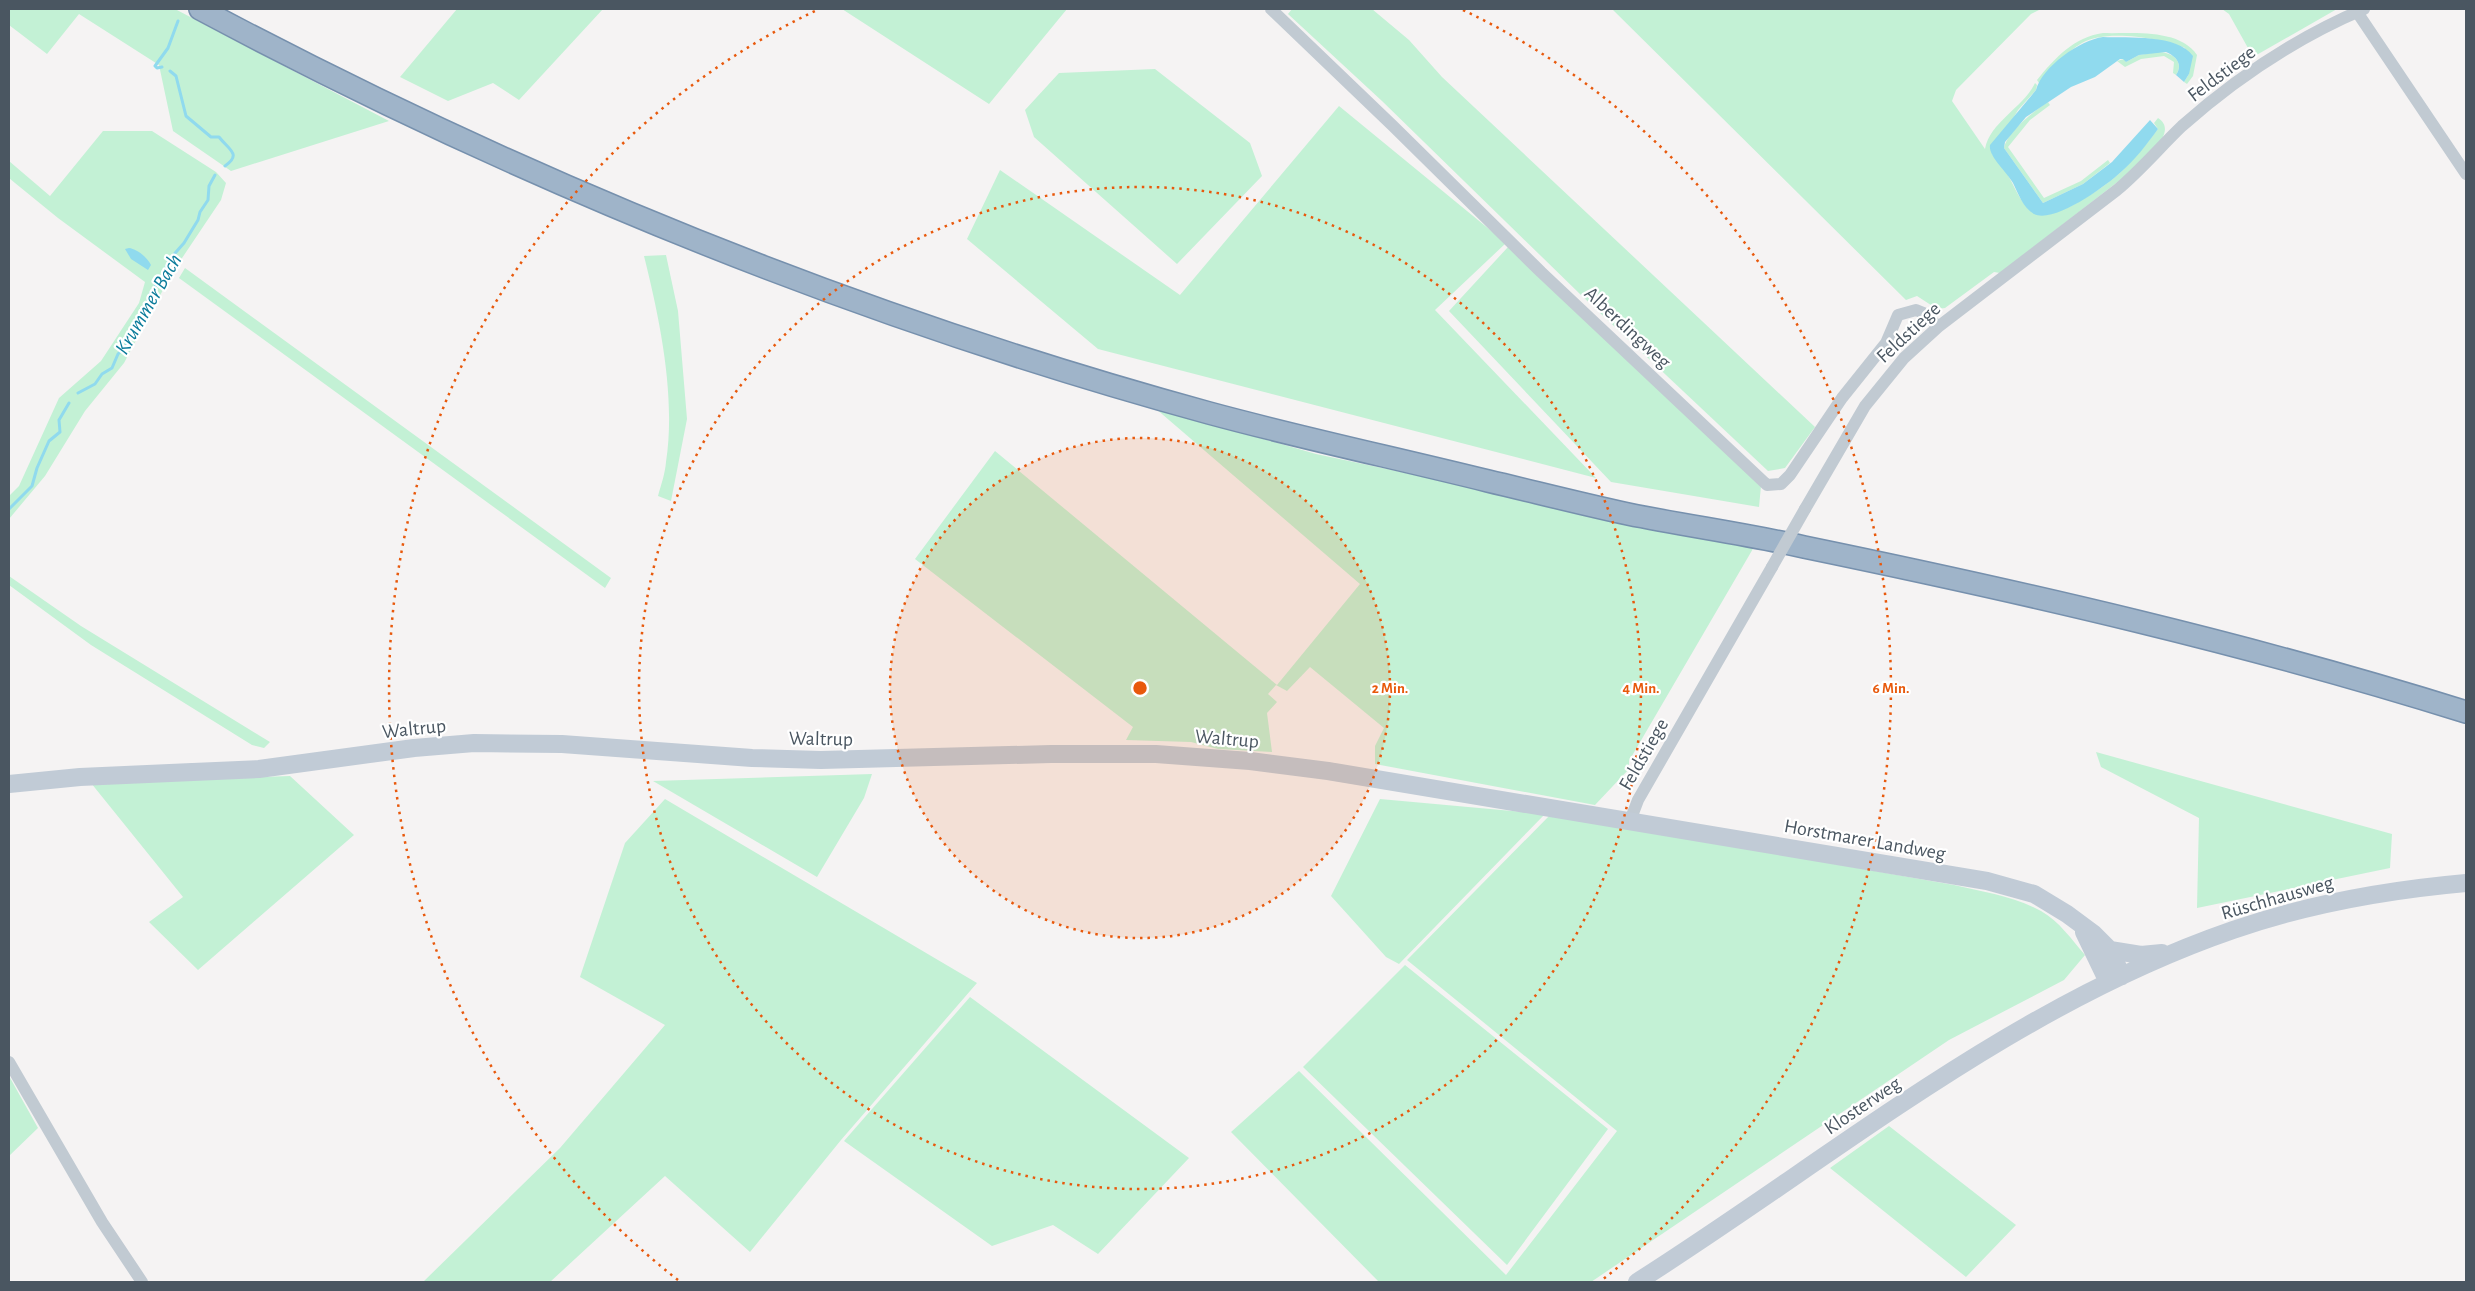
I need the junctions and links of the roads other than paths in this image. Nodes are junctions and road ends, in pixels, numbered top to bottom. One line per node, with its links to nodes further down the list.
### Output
1 (200, 9): 8 (highway)
2 (226, 9): 7 (highway)
3 (1271, 9): 6 (street, Alberdingweg)
4 (2360, 10): 5 (street); 6 (street, Feldstiege)
5 (2466, 174)
6 (1938, 327): 10 (street, Feldstiege, bridge)
7 (2466, 702)
8 (2466, 712)
9 (9, 784): 10 (main road, Waltrup)
10 (1630, 821): 12 (main road, Horstmarer Landweg)
11 (2466, 883): 13 (main road, Rüschhausweg)
12 (2082, 927): 14 (main road, Horstmarer Landweg); 15 (main road, Horstmarer Landweg)
13 (2186, 948): 14 (main road); 15 (main road, Rüschhausweg)
14 (2110, 950): 15 (main road, Horstmarer Landweg)
15 (2115, 979): 17 (main road, Klosterweg)
16 (9, 1062): 18 (street)
17 (1642, 1279)
18 (142, 1282)

